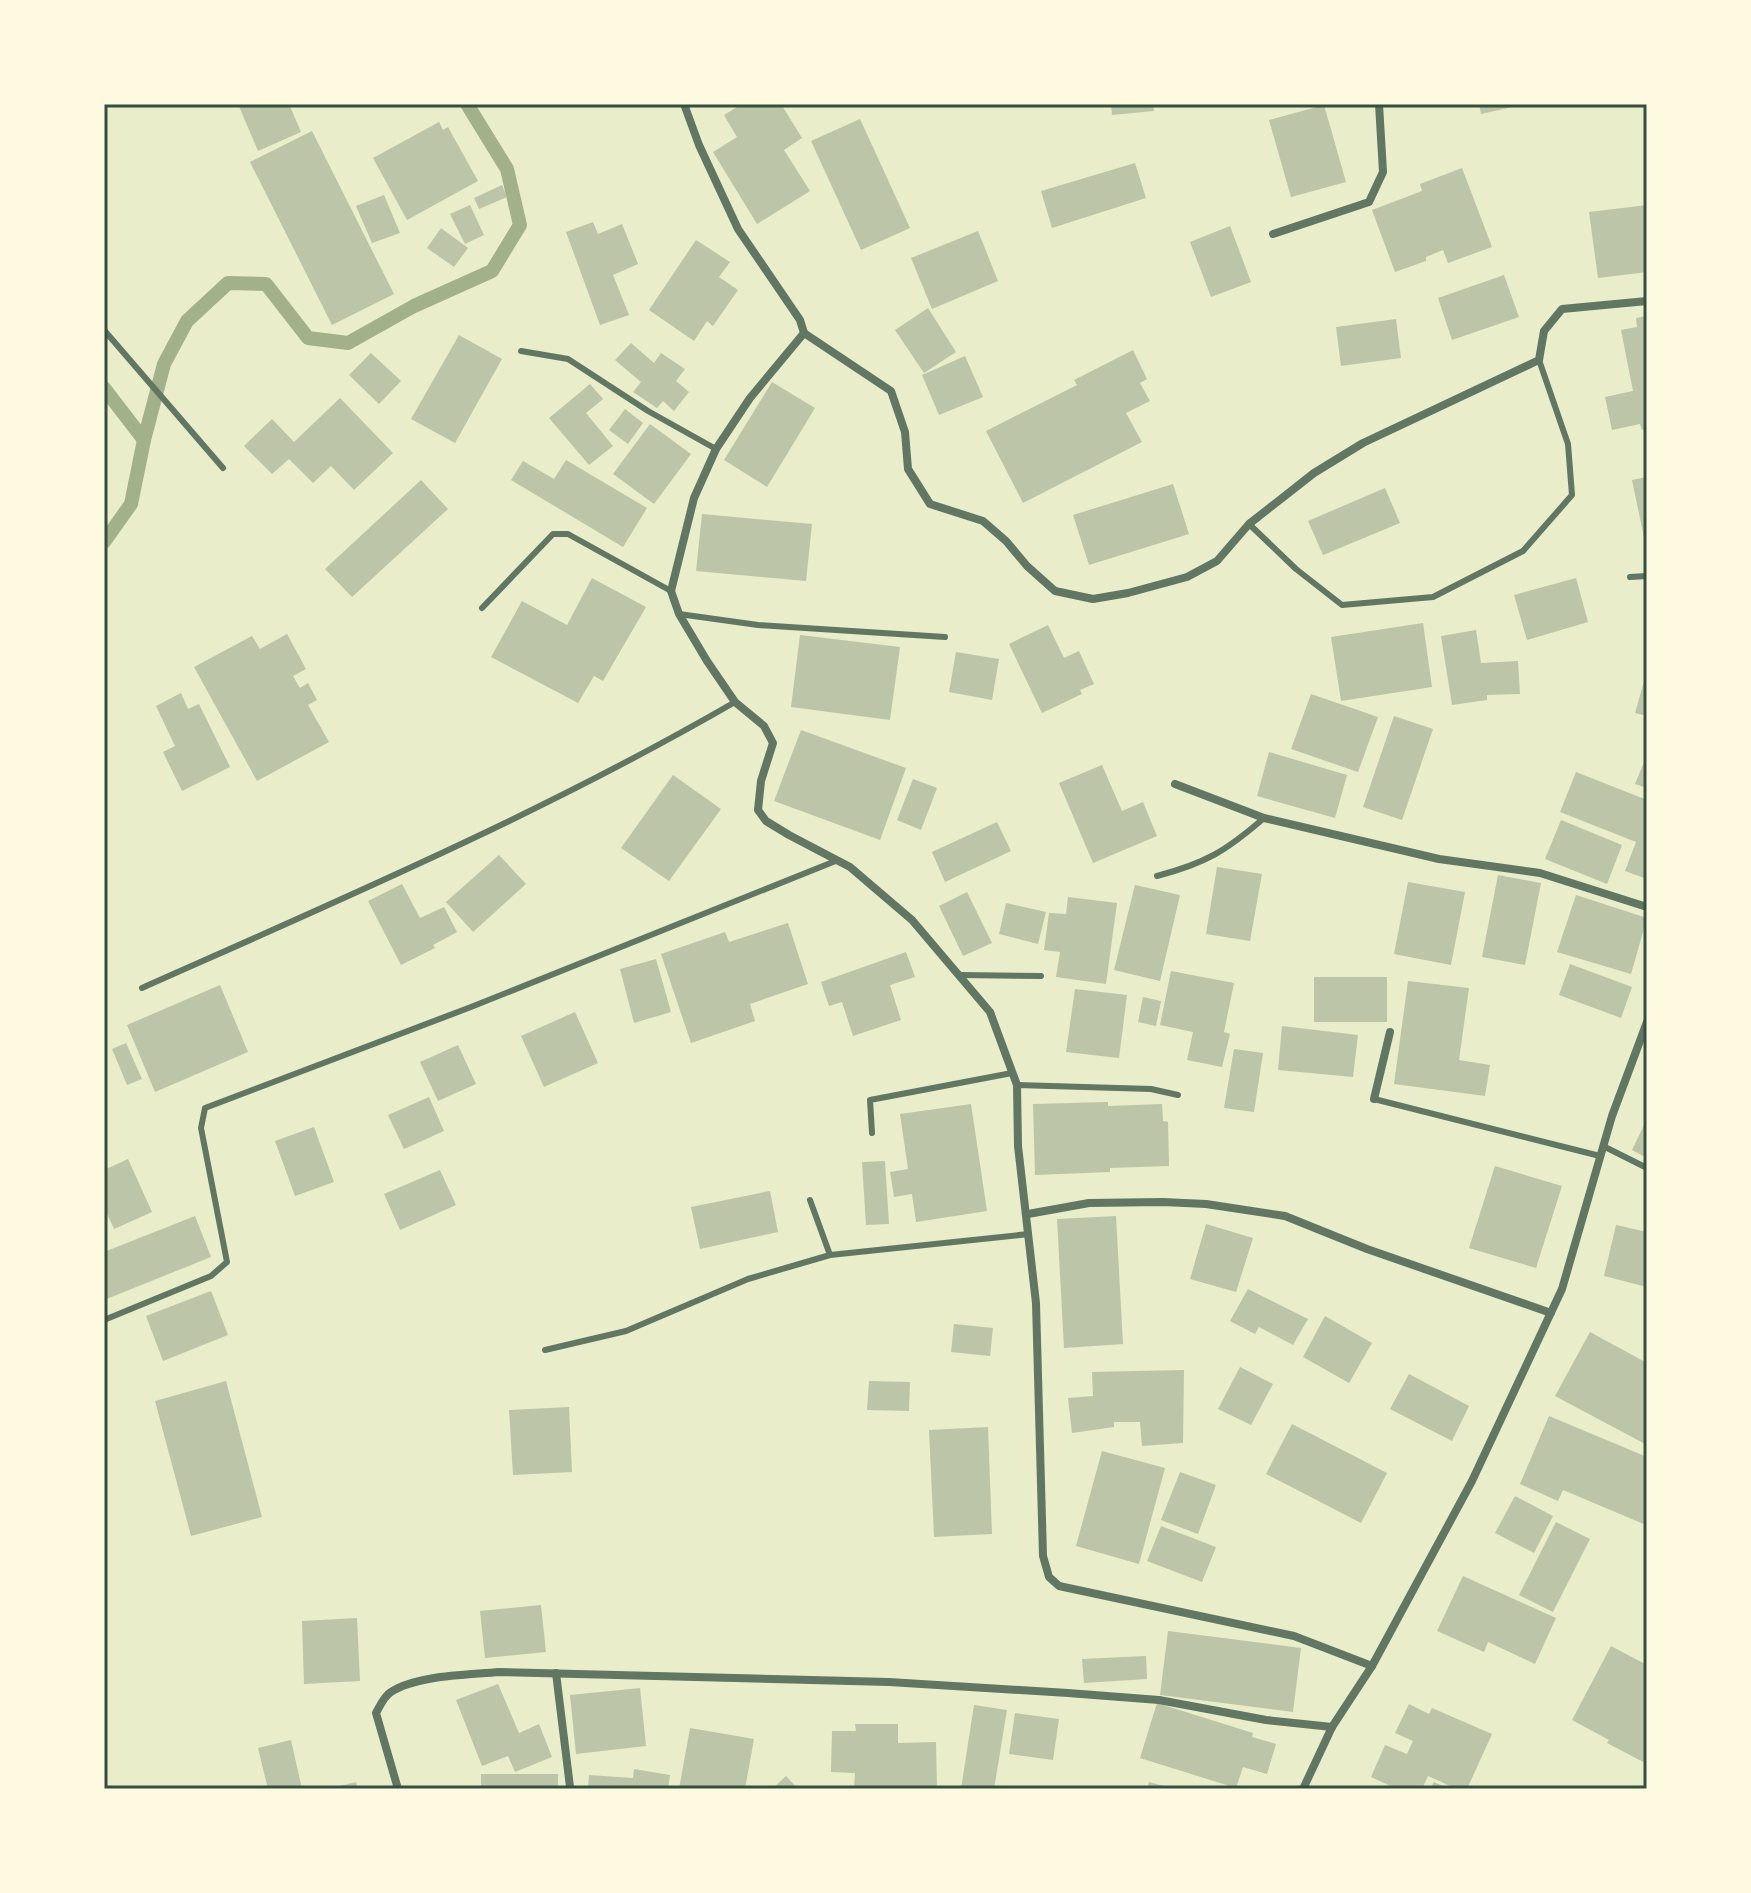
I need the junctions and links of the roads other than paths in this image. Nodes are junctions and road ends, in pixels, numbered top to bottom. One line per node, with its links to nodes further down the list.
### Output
1 (684, 104): 6 (street)
2 (1379, 104): 3 (street)
3 (1273, 234)
4 (1647, 301): 8 (street)
5 (104, 330): 10 (lane)
6 (804, 333): 9 (street); 11 (street)
7 (521, 351): 9 (lane)
8 (1539, 360): 11 (street); 11 (lane)
9 (716, 449): 14 (street)
10 (223, 468)
11 (1249, 524)
12 (1647, 576): 13 (lane)
13 (1630, 577)
14 (671, 591): 15 (lane); 16 (street)
15 (482, 608)
16 (679, 614): 17 (lane); 18 (street)
17 (945, 637)
18 (735, 702): 21 (street); 26 (lane)
19 (1175, 784): 20 (street)
20 (1264, 818): 22 (lane); 23 (street)
21 (838, 860): 24 (street); 42 (lane)
22 (1157, 876)
23 (1647, 907)
24 (959, 975): 25 (lane); 29 (street)
25 (1041, 976)
26 (142, 988)
27 (1647, 1022): 34 (street)
28 (1390, 1032): 32 (street)
29 (1012, 1073): 30 (street); 33 (lane)
30 (1017, 1085): 31 (lane); 38 (street)
31 (1178, 1095)
32 (1374, 1099): 35 (lane)
33 (872, 1133)
34 (1603, 1146): 35 (street); 36 (lane)
35 (1600, 1156): 41 (street)
36 (1647, 1168)
37 (810, 1200): 40 (lane)
38 (1028, 1214): 39 (street); 41 (street)
39 (1029, 1234): 40 (lane); 44 (street)
40 (830, 1255): 43 (lane)
41 (1551, 1313): 44 (street)
42 (104, 1320)
43 (545, 1350)
44 (1372, 1666): 46 (street)
45 (556, 1673): 46 (street); 47 (street); 48 (street)
46 (1332, 1727): 49 (street)
47 (570, 1787)
48 (398, 1789)
49 (1303, 1789)

